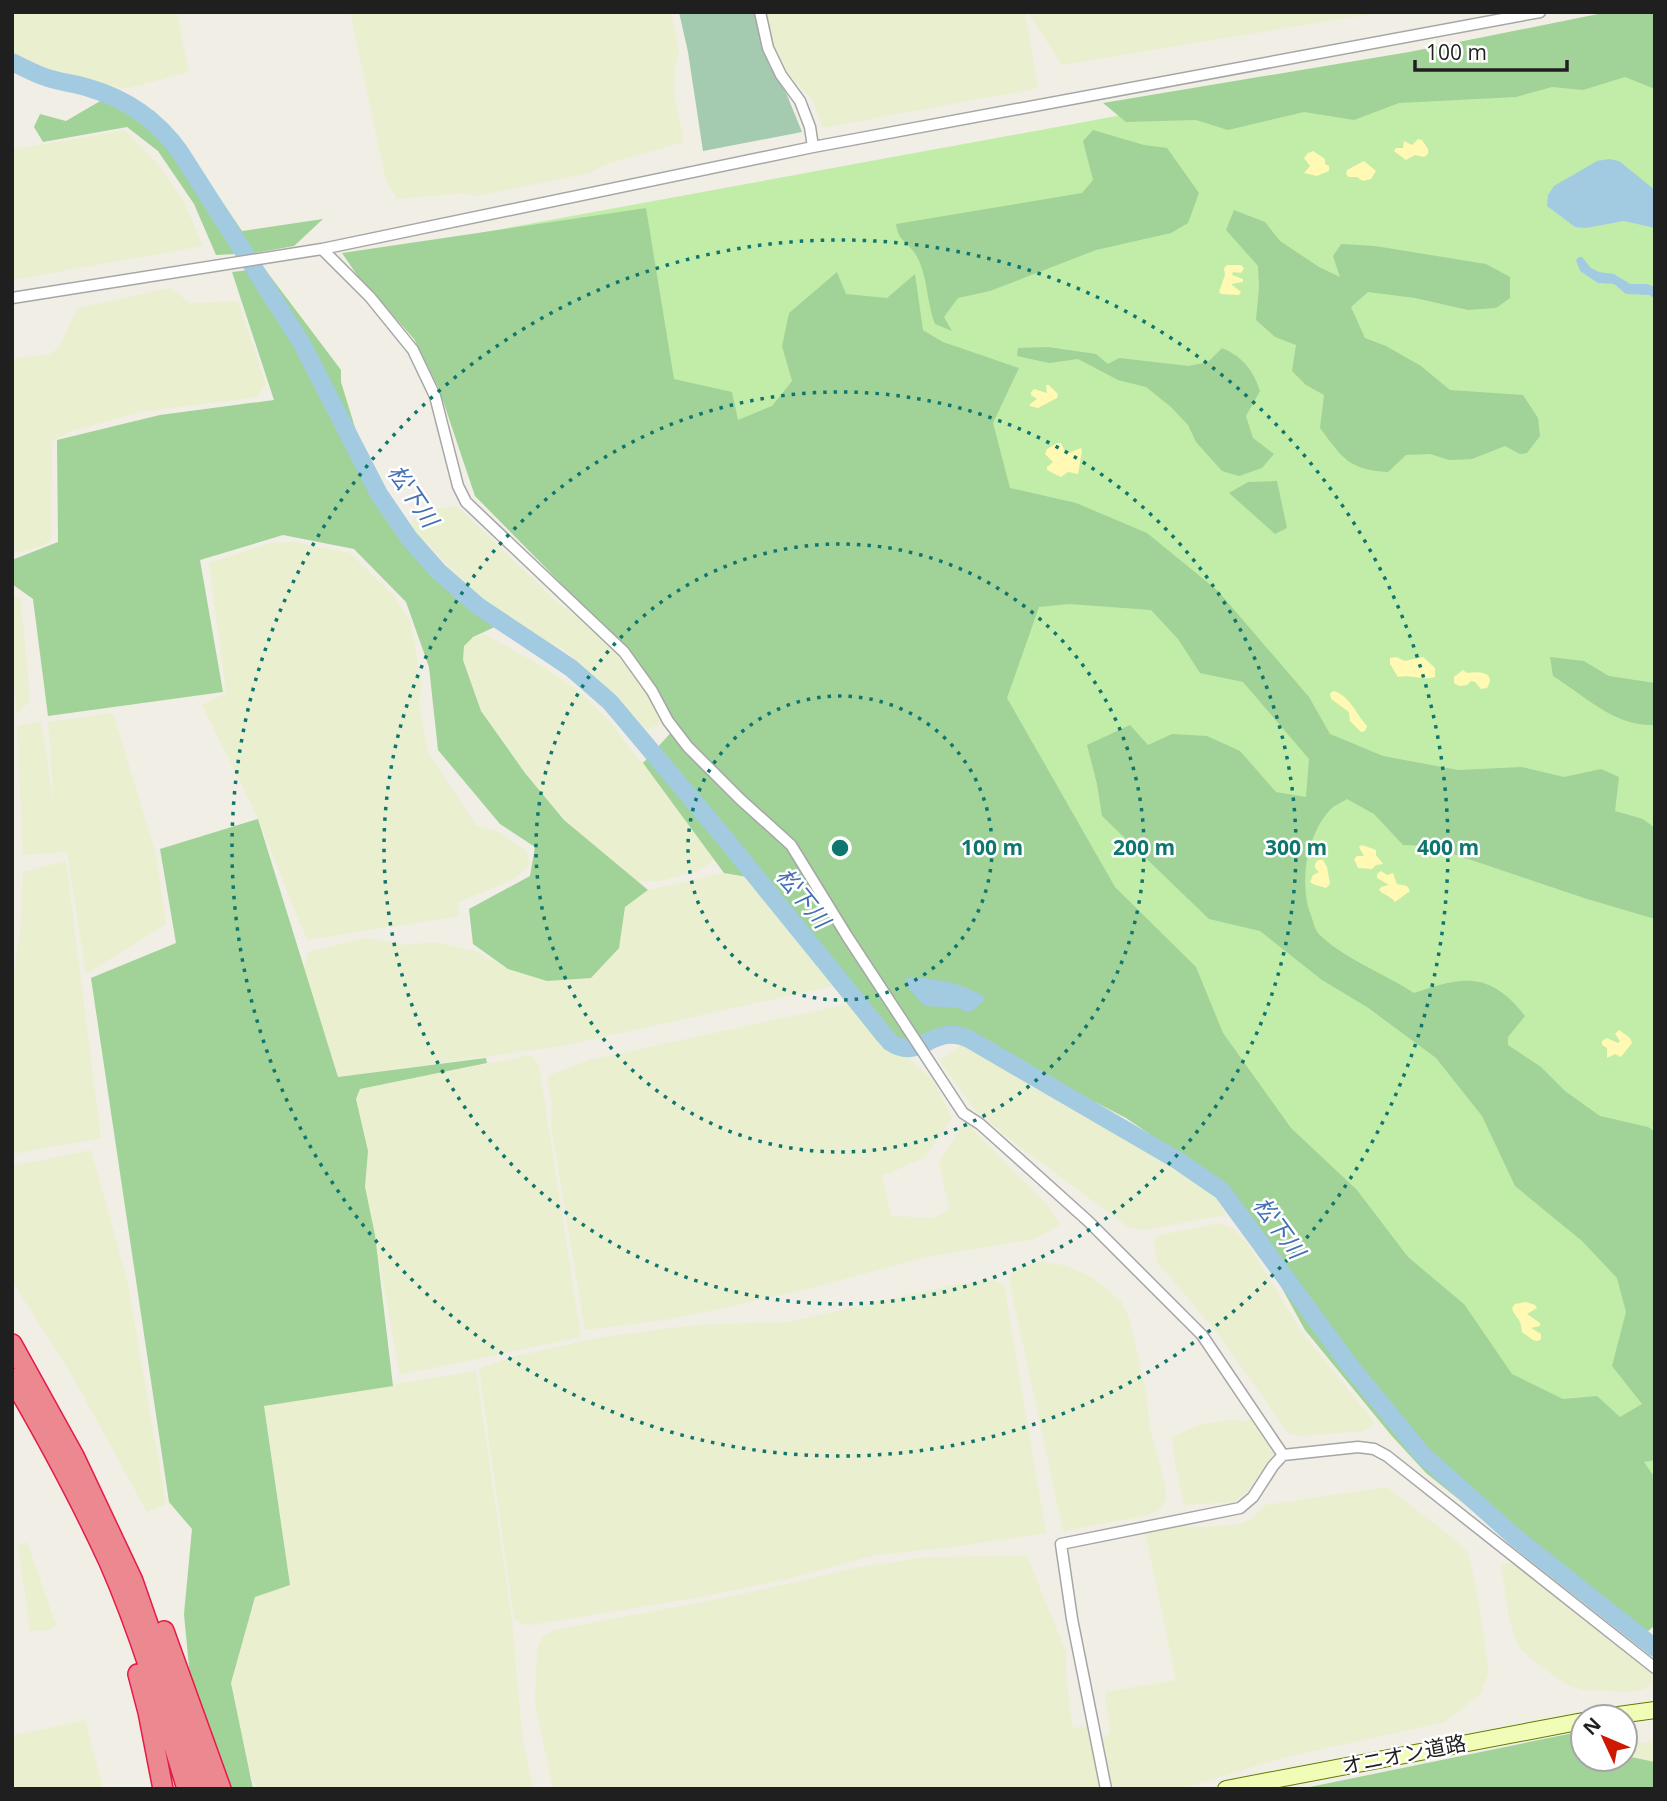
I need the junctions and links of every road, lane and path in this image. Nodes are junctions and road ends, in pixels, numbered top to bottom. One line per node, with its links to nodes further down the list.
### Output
1 (760, 12): 3 (street)
2 (1540, 12): 3 (street)
3 (813, 148): 4 (street)
4 (322, 248): 5 (street); 8 (street)
5 (12, 298)
6 (12, 1344): 9 (highway)
7 (12, 1378): 10 (highway)
8 (1283, 1455): 11 (street); 17 (street)
9 (74, 1456): 15 (highway); 16 (highway)
10 (109, 1564): 13 (highway); 14 (highway)
11 (1655, 1668)
12 (1569, 1724): 18 (street, オニオン道路)
13 (163, 1789)
14 (187, 1789)
15 (201, 1789)
16 (221, 1789)
17 (1106, 1789)
18 (1226, 1789)

